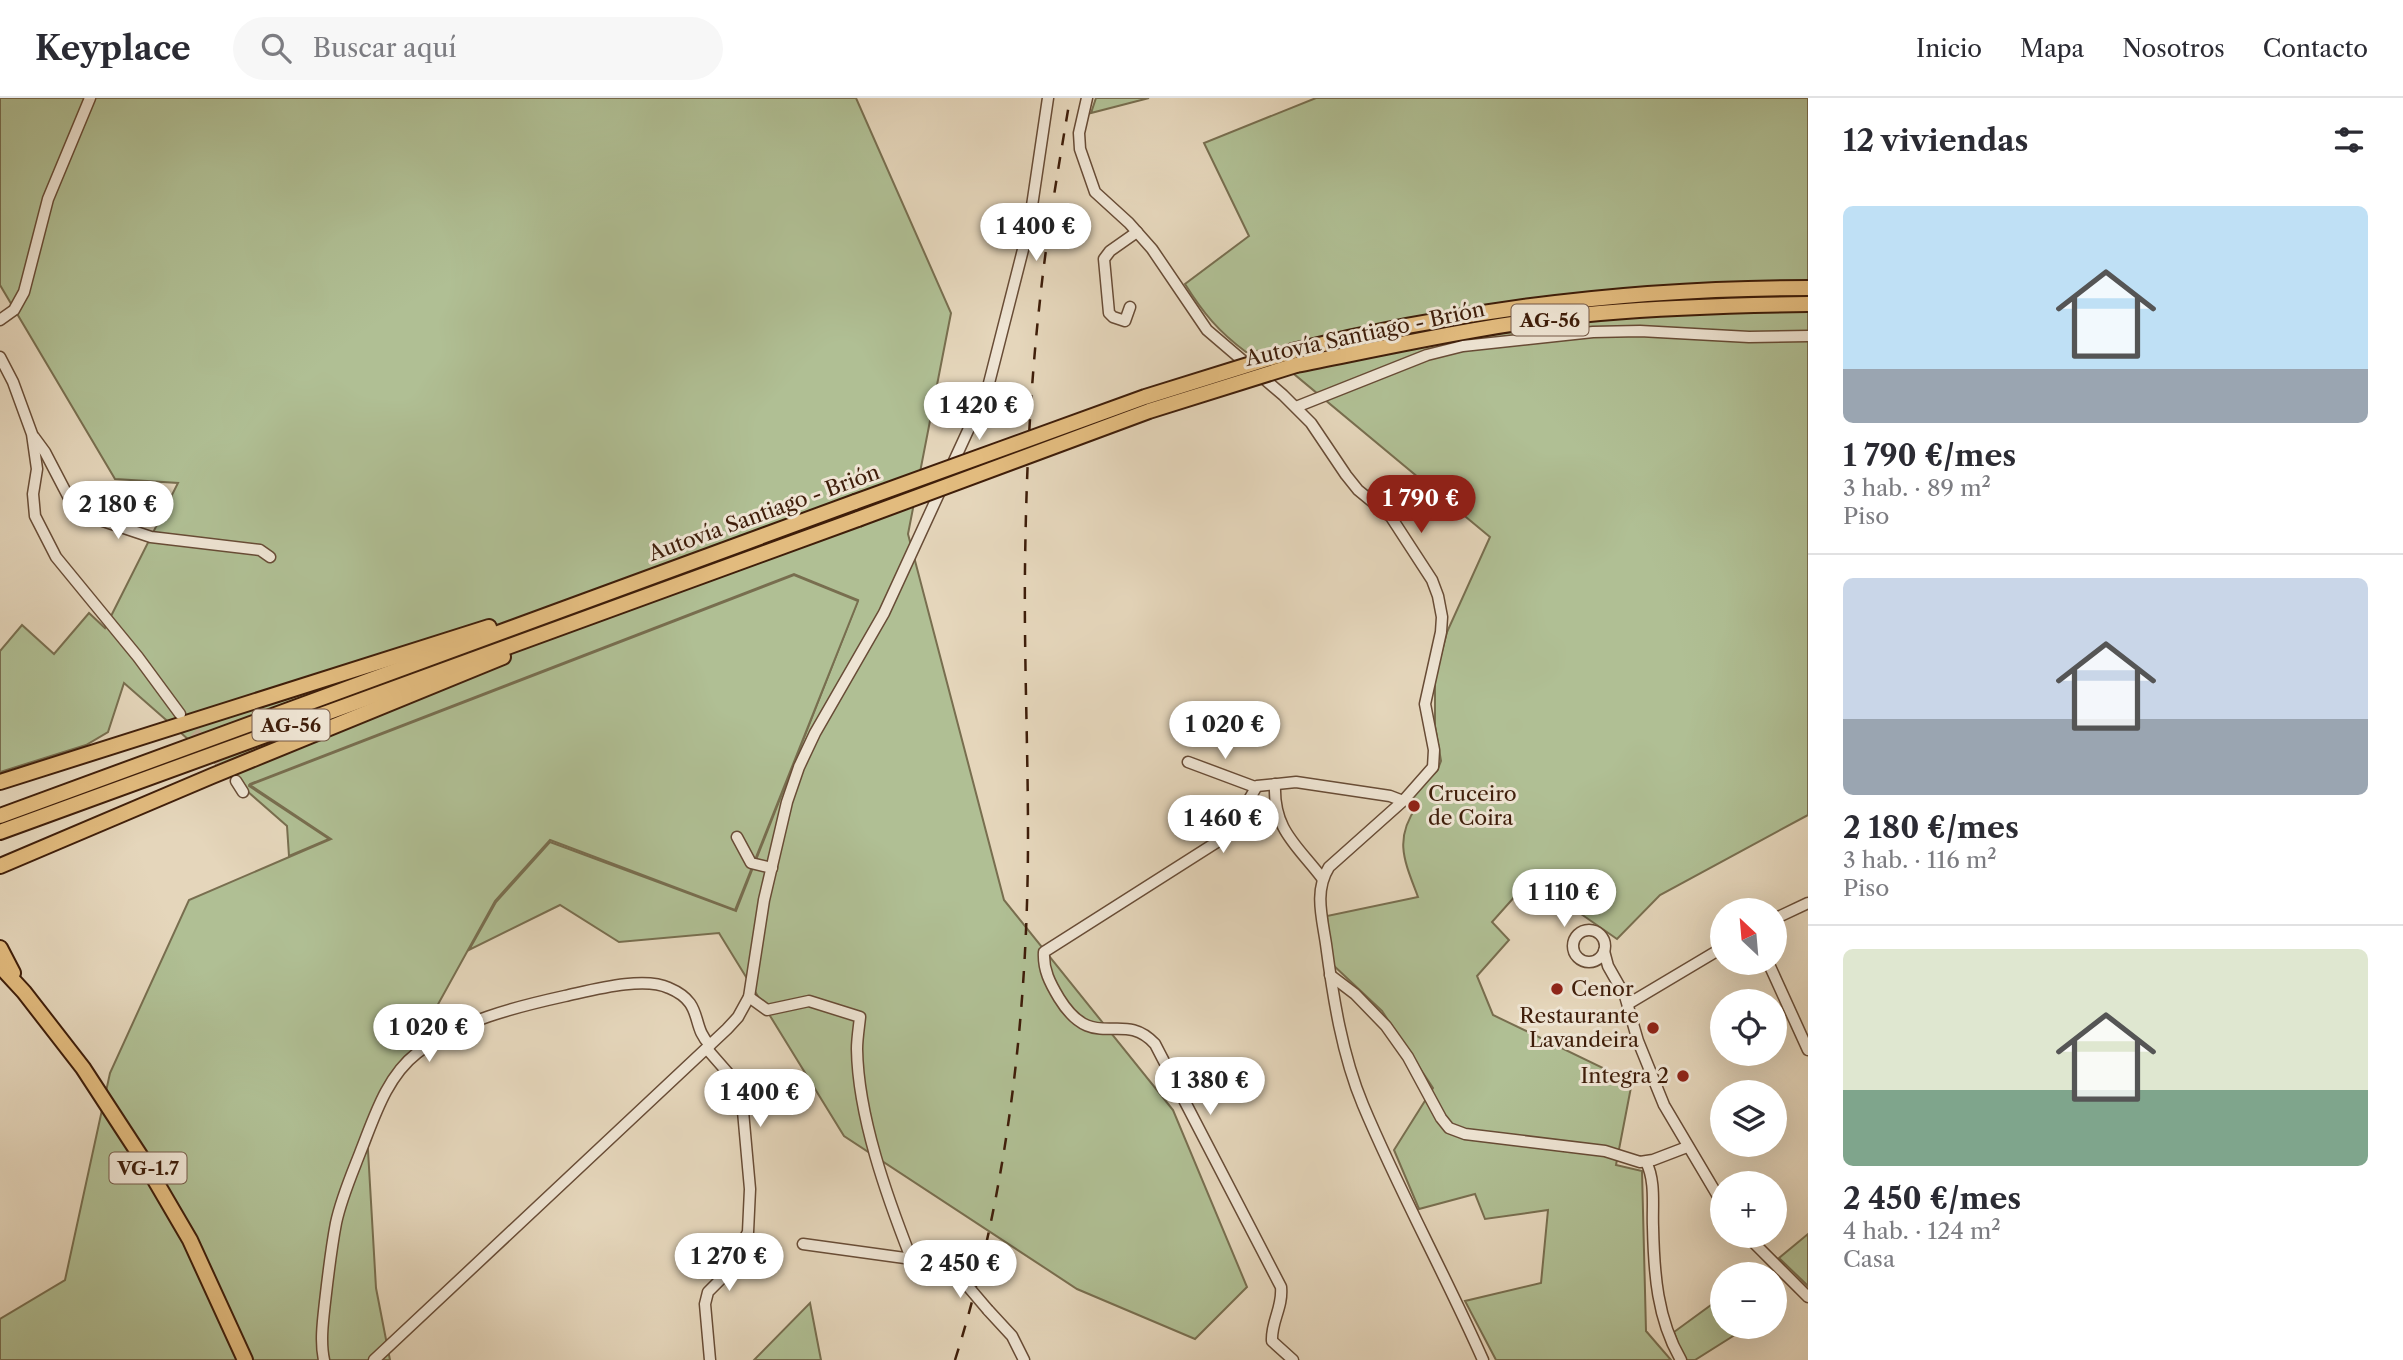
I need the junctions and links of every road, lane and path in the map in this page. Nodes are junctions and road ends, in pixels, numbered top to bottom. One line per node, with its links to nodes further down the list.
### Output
1 (90, 98): 8 (street)
2 (1048, 98): 28 (street)
3 (1087, 98): 4 (street)
4 (1137, 232): 7 (street); 12 (street)
5 (1808, 289): 11 (highway, Autovía Santiago - Brión / AG-56)
6 (1808, 304): 11 (highway, Autovía Santiago - Brión / AG-56)
7 (1130, 307)
8 (0, 320)
9 (1808, 336): 12 (street)
10 (0, 356): 13 (street)
11 (1295, 358): 15 (highway, Autovía Santiago - Brión / AG-56, bridge); 16 (highway, Autovía Santiago - Brión / AG-56, bridge)
12 (1296, 407): 24 (street)
13 (32, 434): 14 (street); 17 (street)
14 (270, 557)
15 (552, 613): 20 (highway); 25 (highway, Autovía Santiago - Brión / AG-56)
16 (574, 621): 25 (highway, Autovía Santiago - Brión / AG-56); 27 (highway)
17 (180, 714)
18 (1188, 762): 22 (street)
19 (236, 780): 23 (street)
20 (0, 782)
21 (1275, 784): 22 (street); 24 (street); 29 (street)
22 (1255, 787): 57 (street)
23 (243, 792)
24 (1402, 801): 29 (street)
25 (3, 823)
26 (737, 837): 28 (street)
27 (0, 866)
28 (772, 868): 41 (street)
29 (1322, 877): 38 (street)
30 (1808, 903): 31 (street)
31 (1787, 913)
32 (0, 948): 40 (highway, VG-1.7)
33 (1604, 951): 35 (street); 35 (street); 37 (street)
34 (1710, 955): 42 (street)
35 (1595, 961): 37 (street)
36 (0, 966): 40 (highway, VG-1.7)
37 (1608, 966): 42 (street)
38 (1330, 975): 46 (street); 58 (street)
39 (1774, 975): 44 (street)
40 (24, 992): 52 (highway, VG-1.7)
41 (749, 997): 43 (street); 50 (street)
42 (1628, 1004): 45 (street)
43 (708, 1047): 53 (street); 54 (street); 55 (street)
44 (1808, 1050)
45 (1687, 1147): 46 (street); 47 (street)
46 (1646, 1162): 59 (street)
47 (1710, 1184)
48 (803, 1244): 50 (street)
49 (1759, 1248): 51 (street)
50 (911, 1258): 56 (street, bridge)
51 (1808, 1297)
52 (244, 1360)
53 (324, 1360)
54 (374, 1360)
55 (710, 1360)
56 (1024, 1360)
57 (1293, 1360)
58 (1483, 1360)
59 (1681, 1360)

